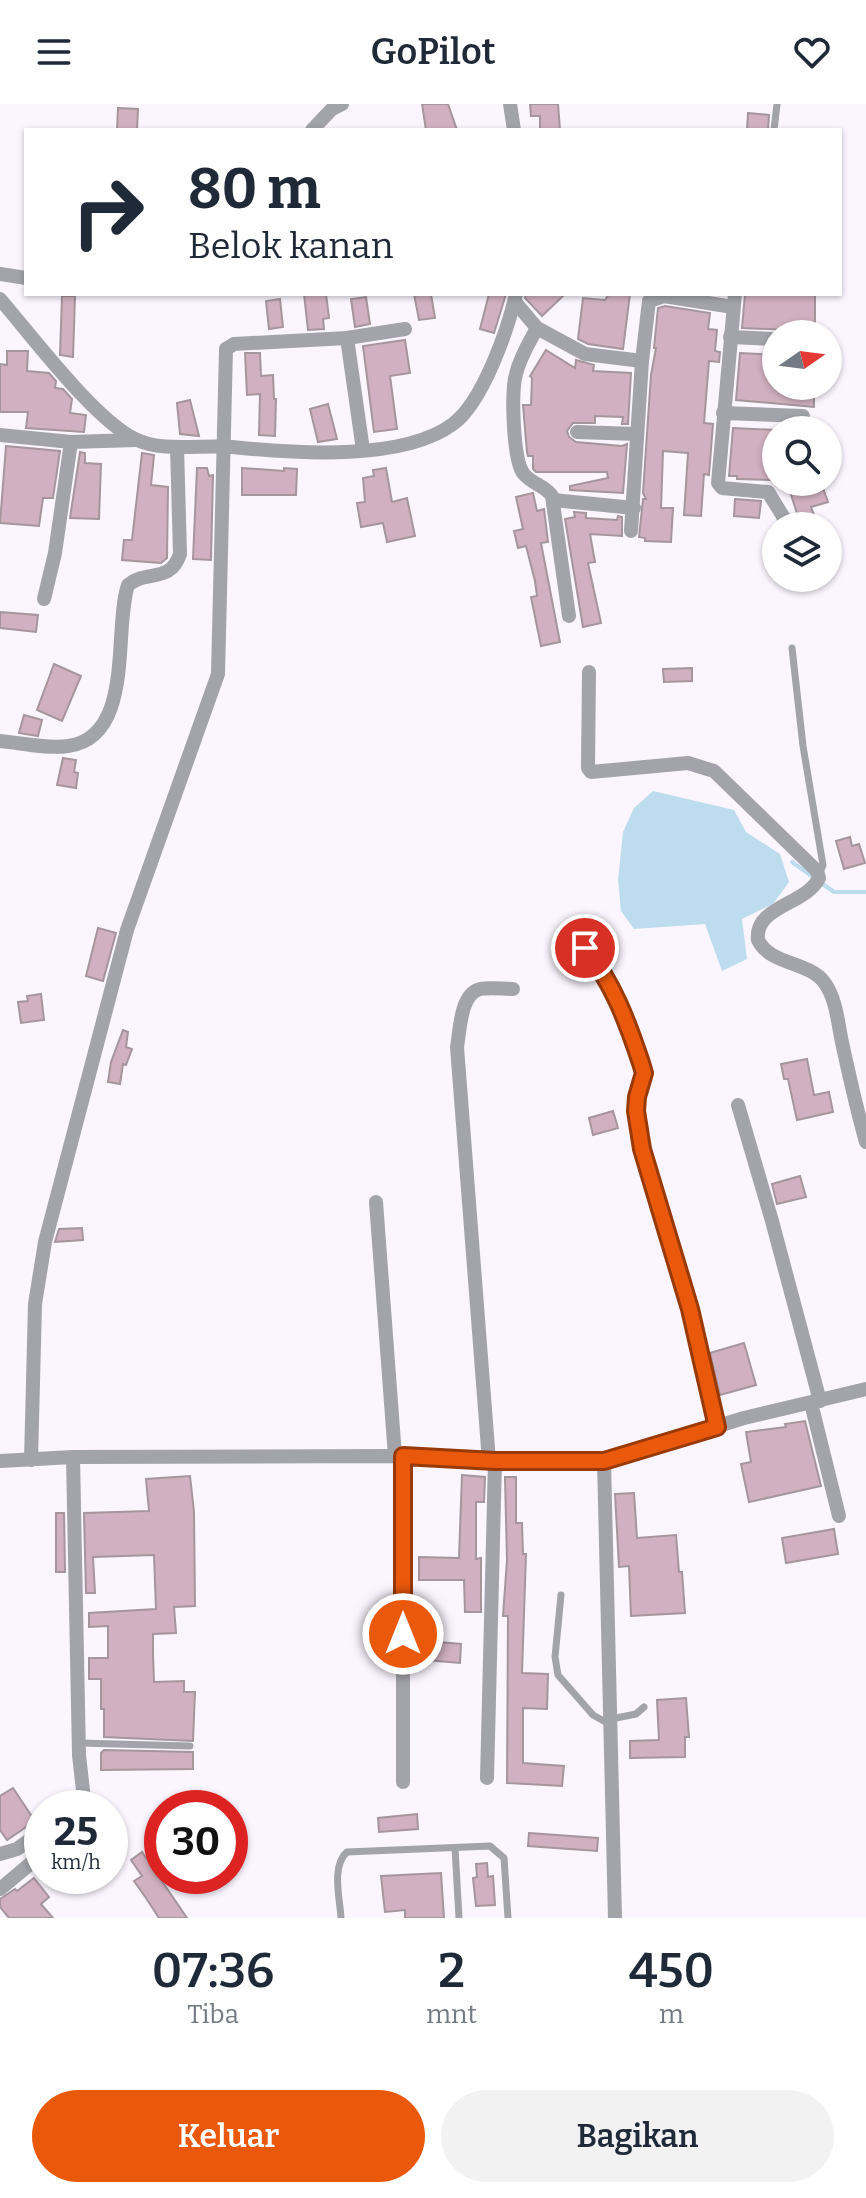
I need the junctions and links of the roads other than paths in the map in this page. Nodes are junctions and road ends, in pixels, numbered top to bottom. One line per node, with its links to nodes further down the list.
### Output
1 (510, 104): 5 (street)
2 (777, 104): 6 (lane)
3 (336, 106): 4 (street)
4 (314, 128)
5 (514, 128)
6 (774, 128)
7 (0, 274): 8 (street)
8 (24, 278)
9 (516, 298): 12 (street); 27 (street)
10 (0, 299): 23 (street)
11 (734, 300): 14 (street); 17 (street)
12 (537, 328): 17 (street); 28 (street)
13 (405, 329): 15 (street)
14 (730, 337): 16 (street); 18 (street)
15 (347, 338): 25 (street); 27 (street)
16 (762, 338)
17 (642, 361): 21 (street)
18 (723, 413): 19 (street); 30 (street)
19 (803, 416)
20 (577, 432): 21 (street)
21 (637, 434): 29 (street)
22 (0, 435): 24 (street)
23 (136, 440): 24 (street); 26 (street)
24 (71, 442): 32 (street)
25 (223, 446): 26 (street); 27 (street); 48 (street)
26 (177, 447): 36 (street)
27 (363, 450)
28 (553, 500): 29 (street); 33 (street)
29 (634, 508): 31 (street)
30 (780, 512)
31 (631, 531)
32 (44, 599)
33 (569, 616)
34 (792, 648): 37 (lane)
35 (589, 672): 37 (street)
36 (0, 741)
37 (818, 880): 41 (street)
38 (585, 948): 45 (street)
39 (513, 989): 50 (street)
40 (738, 1105): 44 (street)
41 (866, 1142)
42 (376, 1202): 46 (street)
43 (866, 1389): 44 (street)
44 (815, 1402): 45 (street); 52 (street)
45 (717, 1427): 51 (street)
46 (399, 1456): 47 (street); 50 (street); 59 (street)
47 (73, 1457): 48 (street); 56 (street)
48 (31, 1460): 49 (street)
49 (0, 1461)
50 (492, 1461): 51 (street); 58 (street)
51 (604, 1461): 55 (street)
52 (839, 1516)
53 (561, 1595): 55 (lane)
54 (644, 1707): 55 (lane)
55 (611, 1722): 69 (street)
56 (79, 1743): 57 (lane); 60 (street)
57 (190, 1746)
58 (487, 1778)
59 (403, 1782)
60 (83, 1790)
61 (24, 1844): 63 (street)
62 (455, 1848): 66 (lane); 67 (lane); 68 (lane)
63 (0, 1854)
64 (24, 1869): 65 (street)
65 (0, 1889)
66 (341, 1918)
67 (459, 1918)
68 (508, 1918)
69 (615, 1918)

